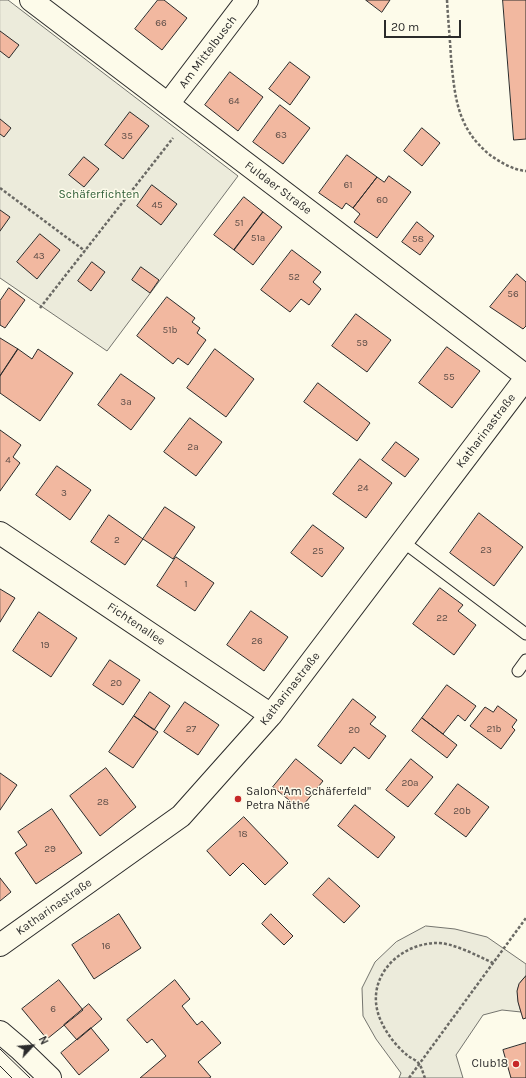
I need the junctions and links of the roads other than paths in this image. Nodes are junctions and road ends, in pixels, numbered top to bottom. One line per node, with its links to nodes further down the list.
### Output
1 (30, 0): 3 (street, Fuldaer Straße)
2 (247, 0): 3 (street, Am Mittelbusch)
3 (168, 104): 4 (street, Fuldaer Straße)
4 (526, 377): 6 (street, Katharinastraße)
5 (0, 533): 10 (street, Fichtenallee)
6 (402, 541): 7 (lane); 10 (street, Katharinastraße)
7 (526, 634)
8 (526, 660): 9 (lane)
9 (518, 671)
10 (271, 715): 11 (street, Katharinastraße)
11 (0, 945)
12 (0, 1032): 13 (street)
13 (50, 1078)

